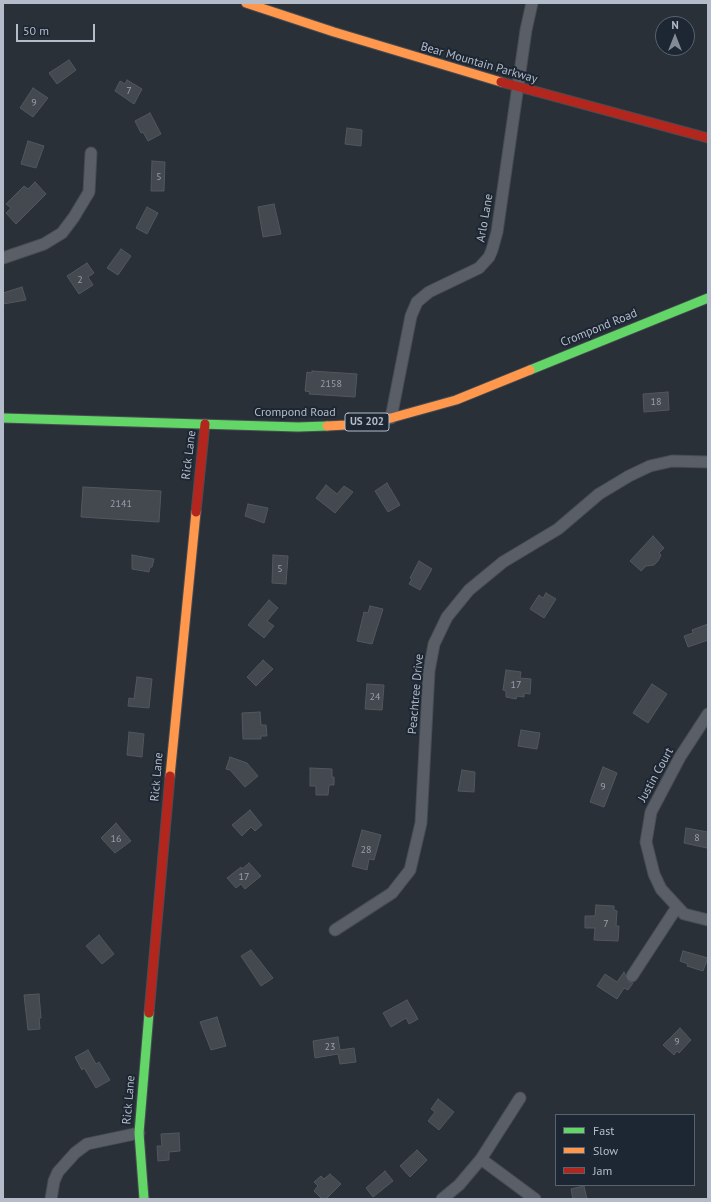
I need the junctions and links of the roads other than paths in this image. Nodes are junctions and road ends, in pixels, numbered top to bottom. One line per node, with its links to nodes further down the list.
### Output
1 (246, 3): 3 (main road, Bear Mountain Parkway)
2 (532, 3): 3 (street, Arlo Lane)
3 (517, 87): 4 (main road, Bear Mountain Parkway); 9 (street, Arlo Lane)
4 (708, 138)
5 (91, 153): 6 (street)
6 (3, 258)
7 (708, 298): 9 (main road, Crompond Road / US 202)
8 (3, 418): 10 (main road, Crompond Road / US 202)
9 (391, 418): 10 (main road, Crompond Road / US 202)
10 (205, 424): 18 (main road, Rick Lane)
11 (708, 462): 15 (street, Peachtree Drive)
12 (708, 714): 13 (street, Justin Court)
13 (677, 907): 14 (street, Justin Court); 16 (street)
14 (708, 920)
15 (334, 930)
16 (632, 976)
17 (520, 1098): 19 (street)
18 (138, 1133): 20 (street, Rick Lane); 21 (main road, Rick Lane)
19 (481, 1159): 22 (street); 23 (street)
20 (50, 1198)
21 (144, 1199)
22 (442, 1199)
23 (535, 1199)

